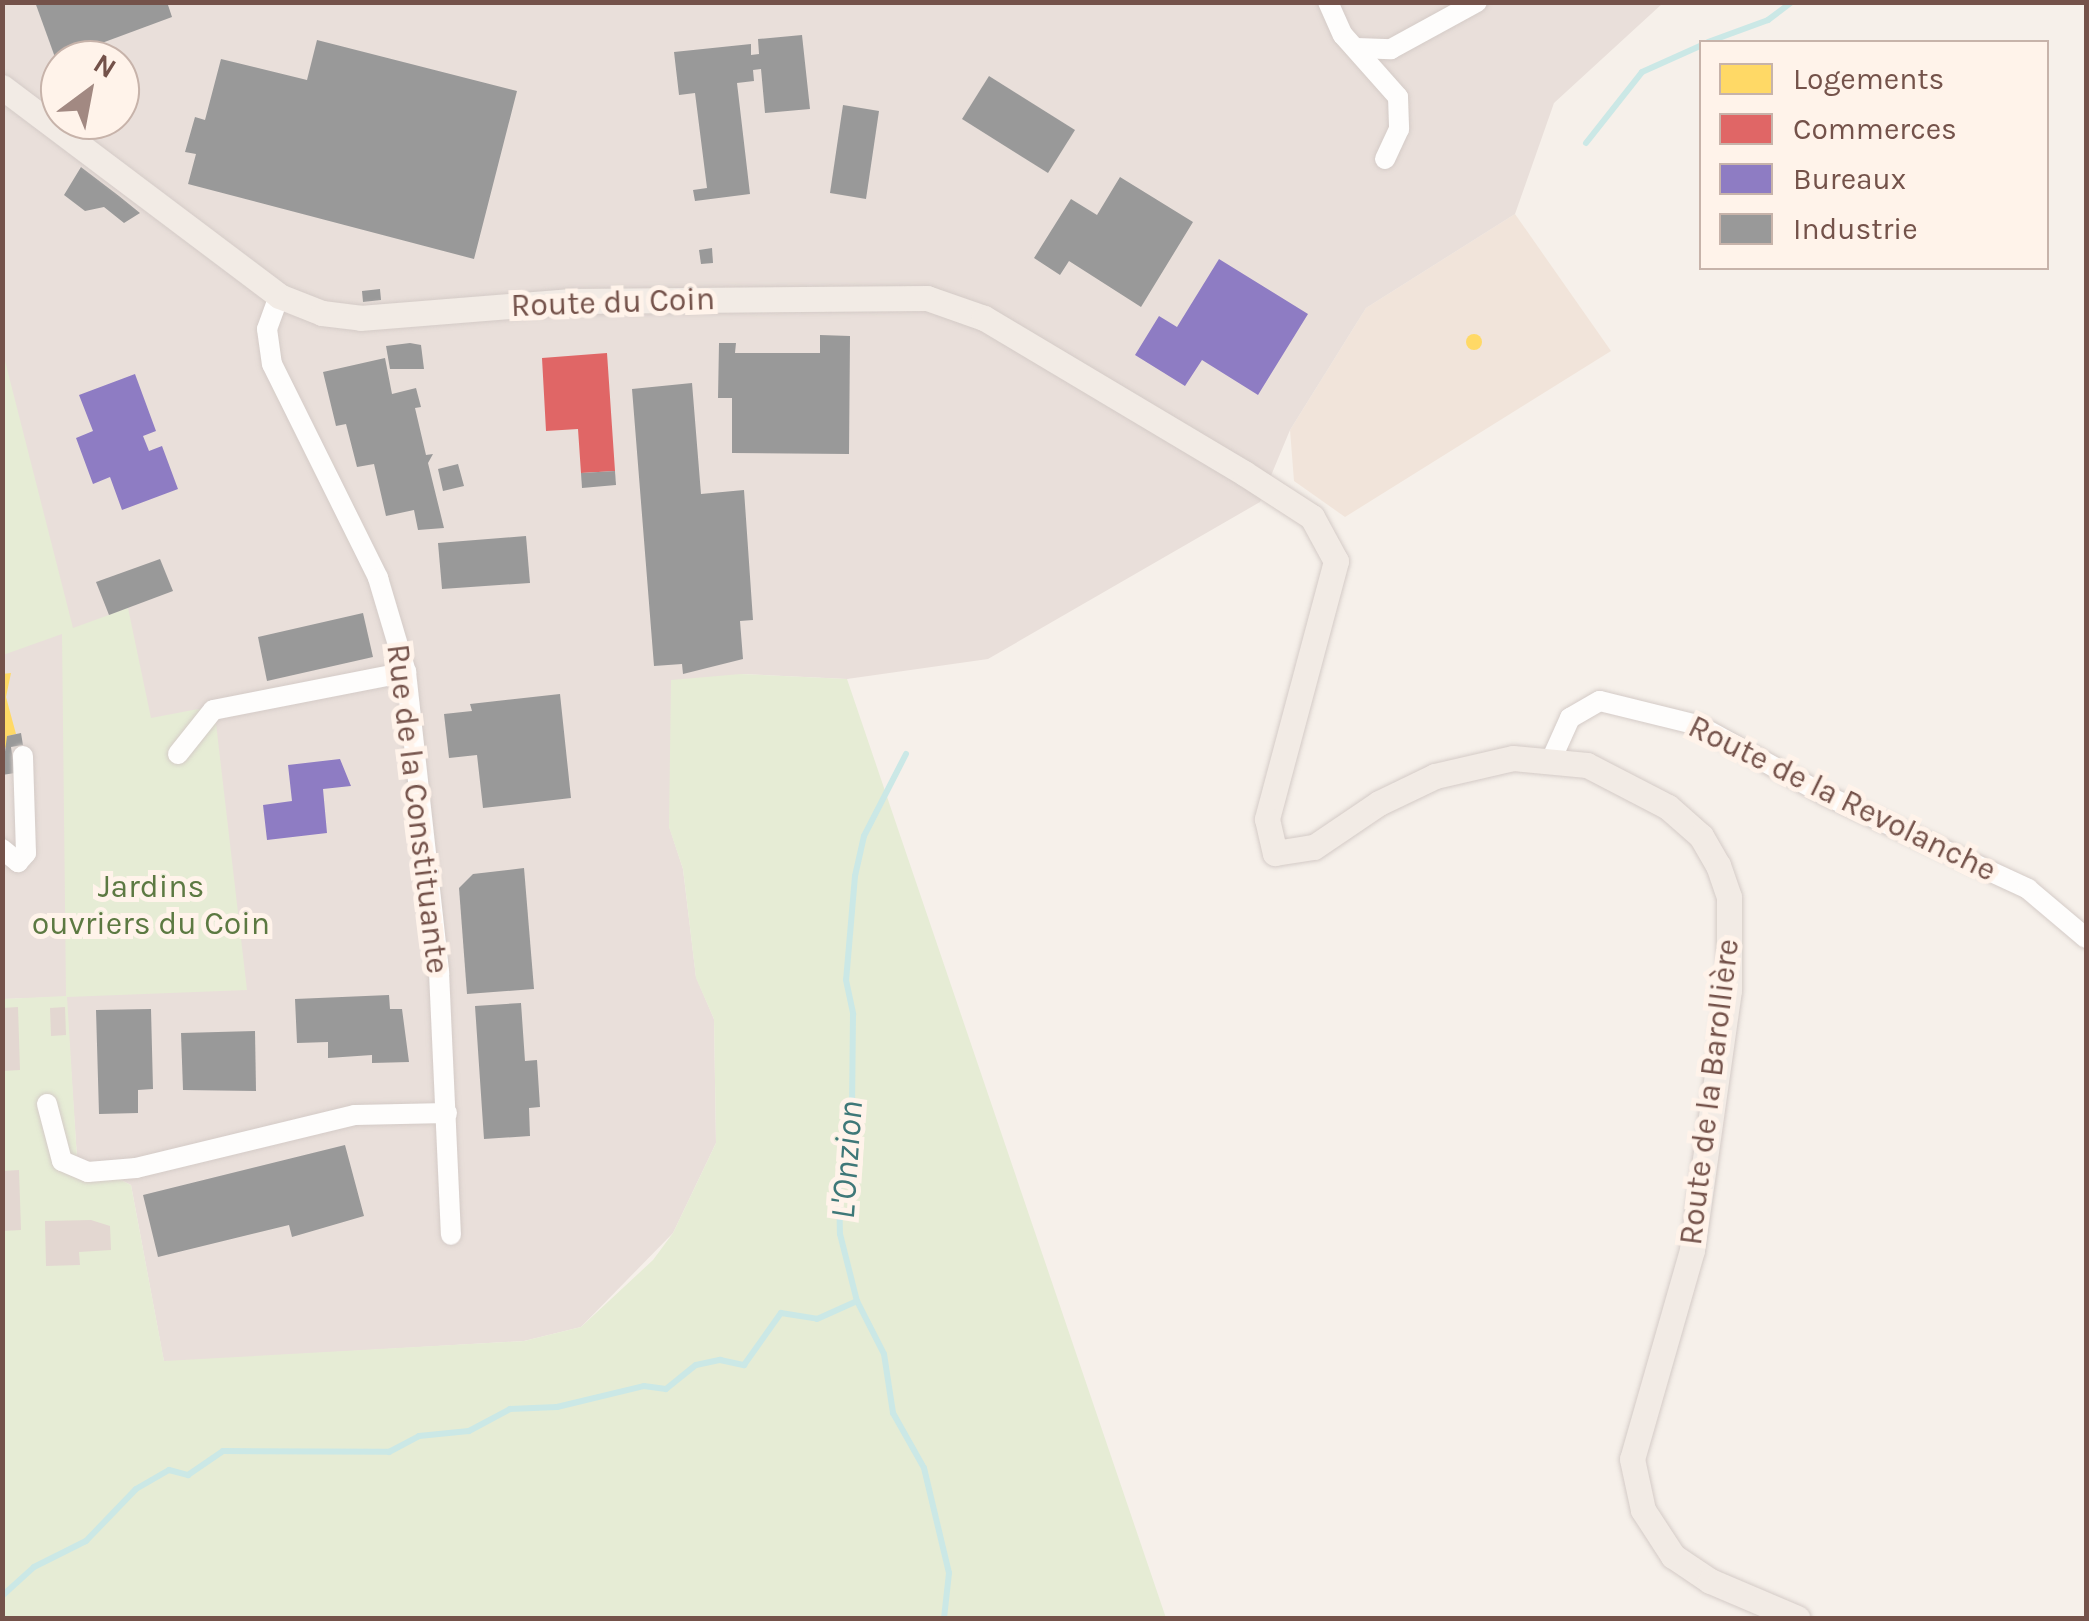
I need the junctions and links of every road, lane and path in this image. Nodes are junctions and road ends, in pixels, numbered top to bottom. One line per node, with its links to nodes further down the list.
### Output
1 (1328, 2): 3 (street)
2 (1477, 2): 3 (street)
3 (1357, 48): 5 (street)
4 (2, 87): 6 (main road, Route du Coin)
5 (1384, 159)
6 (279, 296): 7 (main road, Route du Coin); 8 (street, Rue de la Constituante)
7 (1250, 476): 11 (main road, Route de la Barollière)
8 (406, 672): 9 (street); 15 (street, Rue de la Constituante)
9 (178, 754)
10 (23, 756): 12 (street)
11 (1552, 758): 13 (street, Route de la Revolanche); 17 (main road, Route de la Barollière)
12 (2, 849)
13 (2086, 938)
14 (47, 1104): 15 (street)
15 (447, 1113): 16 (street, Rue de la Constituante)
16 (452, 1235)
17 (1797, 1618)

